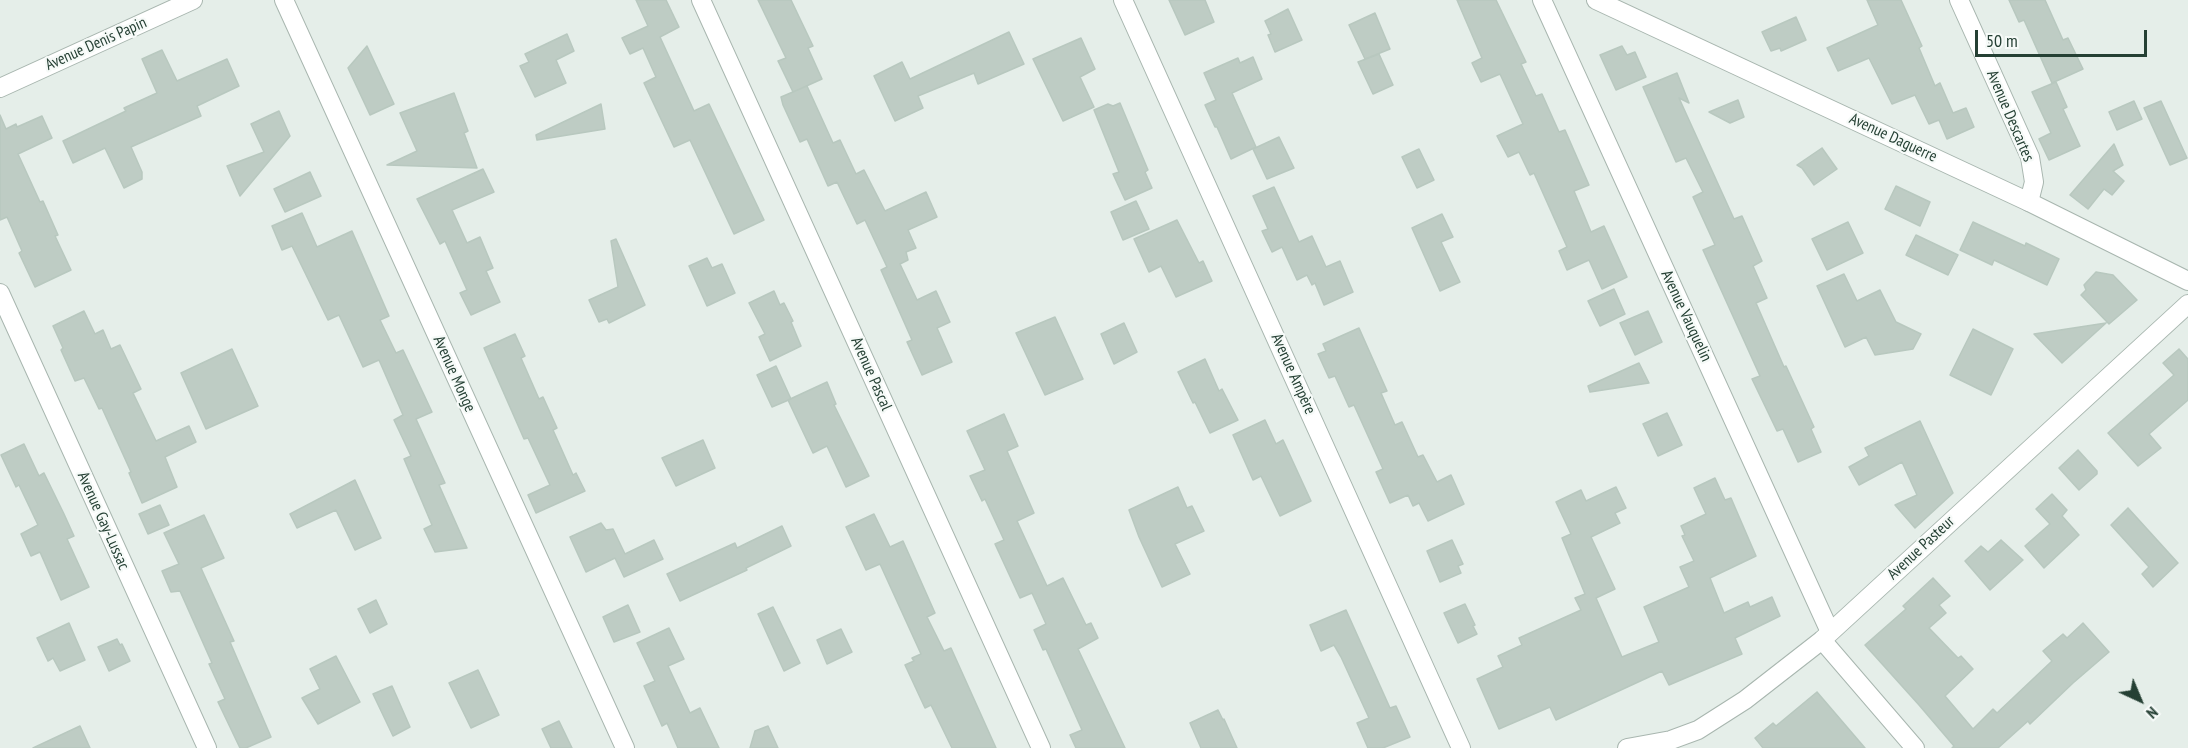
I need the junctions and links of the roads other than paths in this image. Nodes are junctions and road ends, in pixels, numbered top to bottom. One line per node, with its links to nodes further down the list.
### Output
1 (193, 0): 8 (street, Avenue Denis Papin)
2 (284, 0): 15 (street, Avenue Monge)
3 (701, 0): 16 (street, Avenue Pascal)
4 (1123, 0): 17 (street, Avenue Ampère)
5 (1542, 0): 13 (street, Avenue Vauquelin)
6 (1596, 0): 9 (street, Avenue Daguerre)
7 (1959, 0): 9 (street, Avenue Descartes)
8 (0, 88)
9 (2029, 202): 10 (street, Avenue Daguerre)
10 (2188, 281)
11 (0, 293): 14 (street, Avenue Gay-Lussac)
12 (2188, 304): 13 (street, Avenue Pasteur)
13 (1826, 636): 18 (street, Avenue Pasteur); 19 (street, Avenue Vauquelin)
14 (207, 748)
15 (625, 748)
16 (1041, 748)
17 (1461, 748)
18 (1627, 748)
19 (1915, 748)

